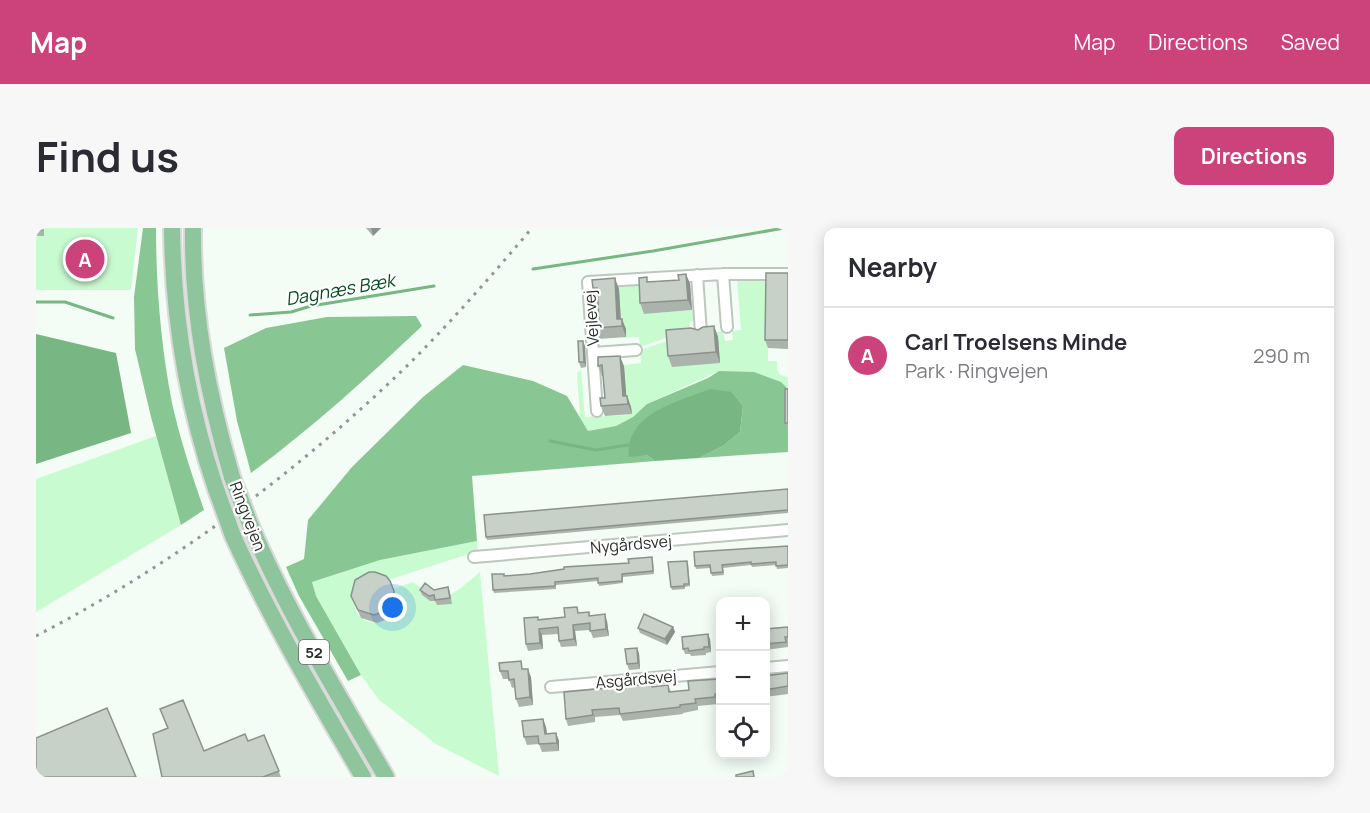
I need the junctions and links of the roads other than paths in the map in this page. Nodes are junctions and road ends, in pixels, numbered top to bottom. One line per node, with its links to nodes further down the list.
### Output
1 (172, 228): 17 (main road, Ringvejen / 52, bridge)
2 (193, 228): 18 (main road, Ringvejen / 52, bridge)
3 (723, 274): 4 (street, Vejlevej); 5 (street, Vejlevej); 6 (street)
4 (788, 274)
5 (697, 275): 7 (street); 9 (street, Vejlevej)
6 (727, 327)
7 (701, 333)
8 (636, 350): 9 (street, Vejlevej)
9 (593, 353): 10 (street, Vejlevej)
10 (597, 411)
11 (788, 530): 12 (street, Nygårdsvej)
12 (474, 557)
13 (788, 666): 14 (street)
14 (770, 668)
15 (716, 672): 16 (street, Asgårdsvej)
16 (551, 687)
17 (363, 777)
18 (386, 777)

